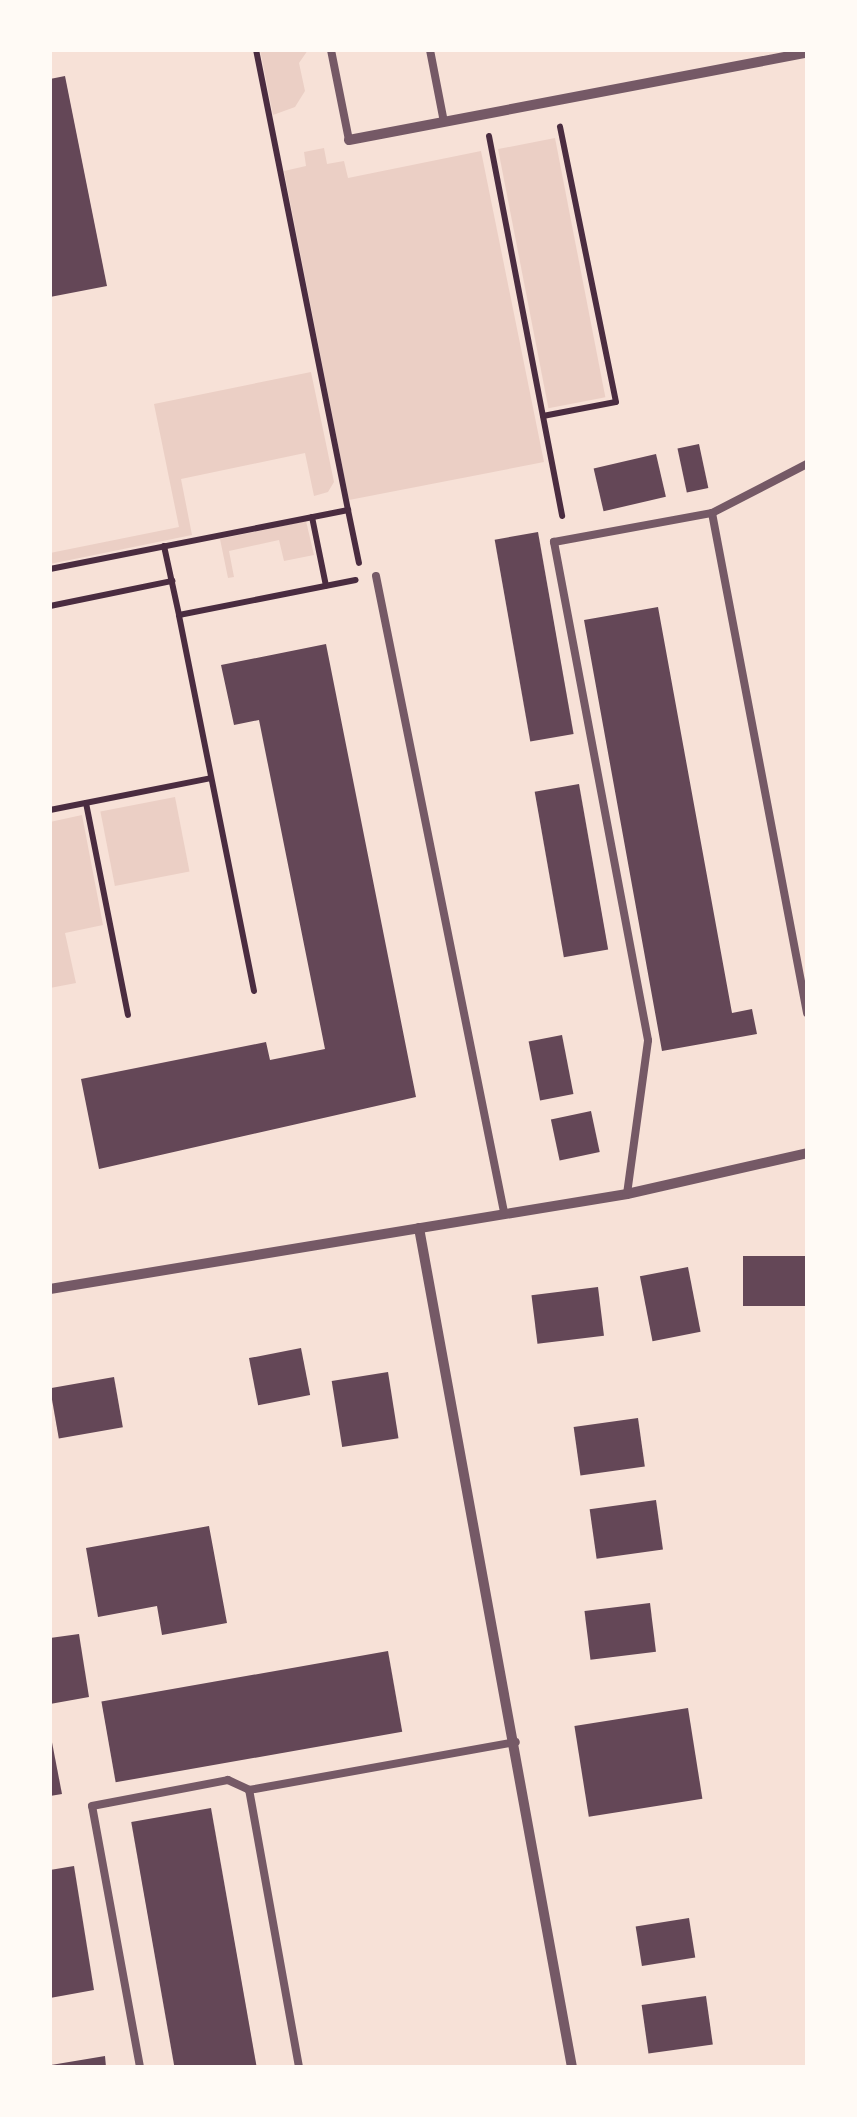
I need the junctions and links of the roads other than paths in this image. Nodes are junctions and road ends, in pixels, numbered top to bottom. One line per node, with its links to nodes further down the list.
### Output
1 (332, 50): 5 (lane)
2 (430, 50): 4 (lane)
3 (807, 53): 4 (street)
4 (444, 122): 5 (street)
5 (349, 140)
6 (807, 464): 7 (lane)
7 (712, 512): 9 (lane); 11 (lane)
8 (376, 576): 12 (lane)
9 (807, 1013)
10 (807, 1152): 11 (street)
11 (627, 1194): 12 (street)
12 (504, 1212): 13 (street)
13 (418, 1228): 14 (street); 15 (street)
14 (50, 1289)
15 (516, 1742): 16 (lane); 19 (street)
16 (249, 1790): 17 (lane); 18 (lane)
17 (140, 2067)
18 (299, 2067)
19 (572, 2067)

